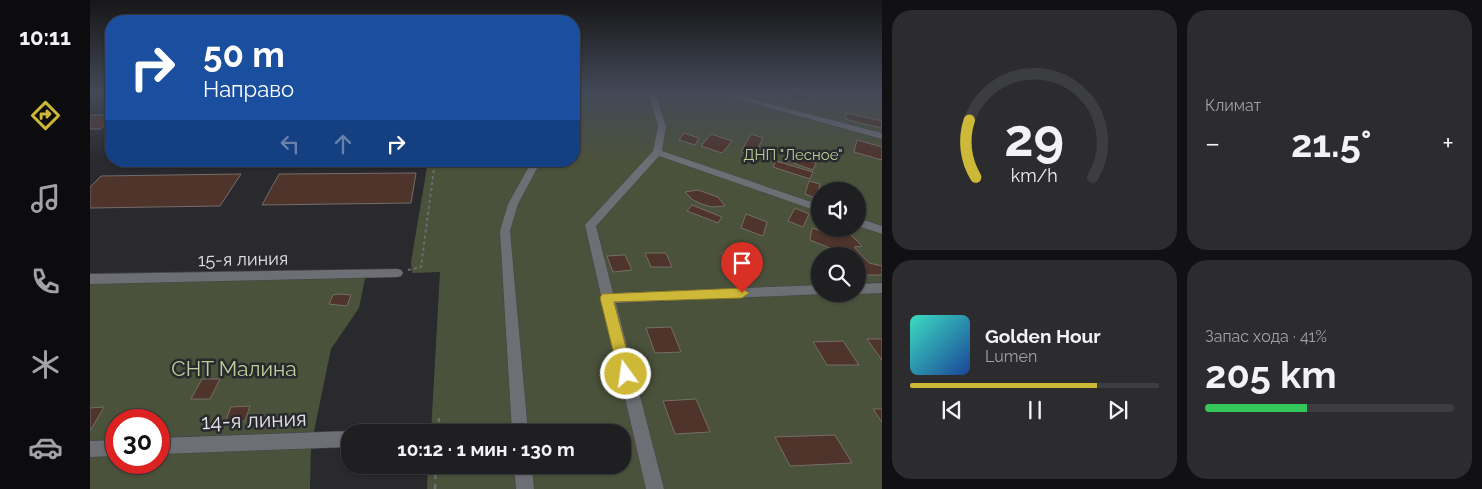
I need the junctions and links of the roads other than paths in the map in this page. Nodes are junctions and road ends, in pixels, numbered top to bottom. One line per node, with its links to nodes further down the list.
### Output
1 (659, 116): 4 (street)
2 (806, 116): 3 (street)
3 (882, 136)
4 (657, 152): 6 (street); 14 (street)
5 (534, 167): 15 (street)
6 (811, 206)
7 (866, 225): 8 (street)
8 (882, 230)
9 (397, 273): 10 (street, 15-я линия)
10 (90, 279)
11 (882, 288): 12 (street)
12 (866, 289)
13 (811, 290): 14 (street)
14 (606, 298): 22 (street)
15 (519, 424)
16 (341, 439): 17 (street, 14-я линия)
17 (170, 446)
18 (90, 448): 19 (street)
19 (105, 448)
20 (524, 474): 21 (street)
21 (525, 489)
22 (655, 489)

